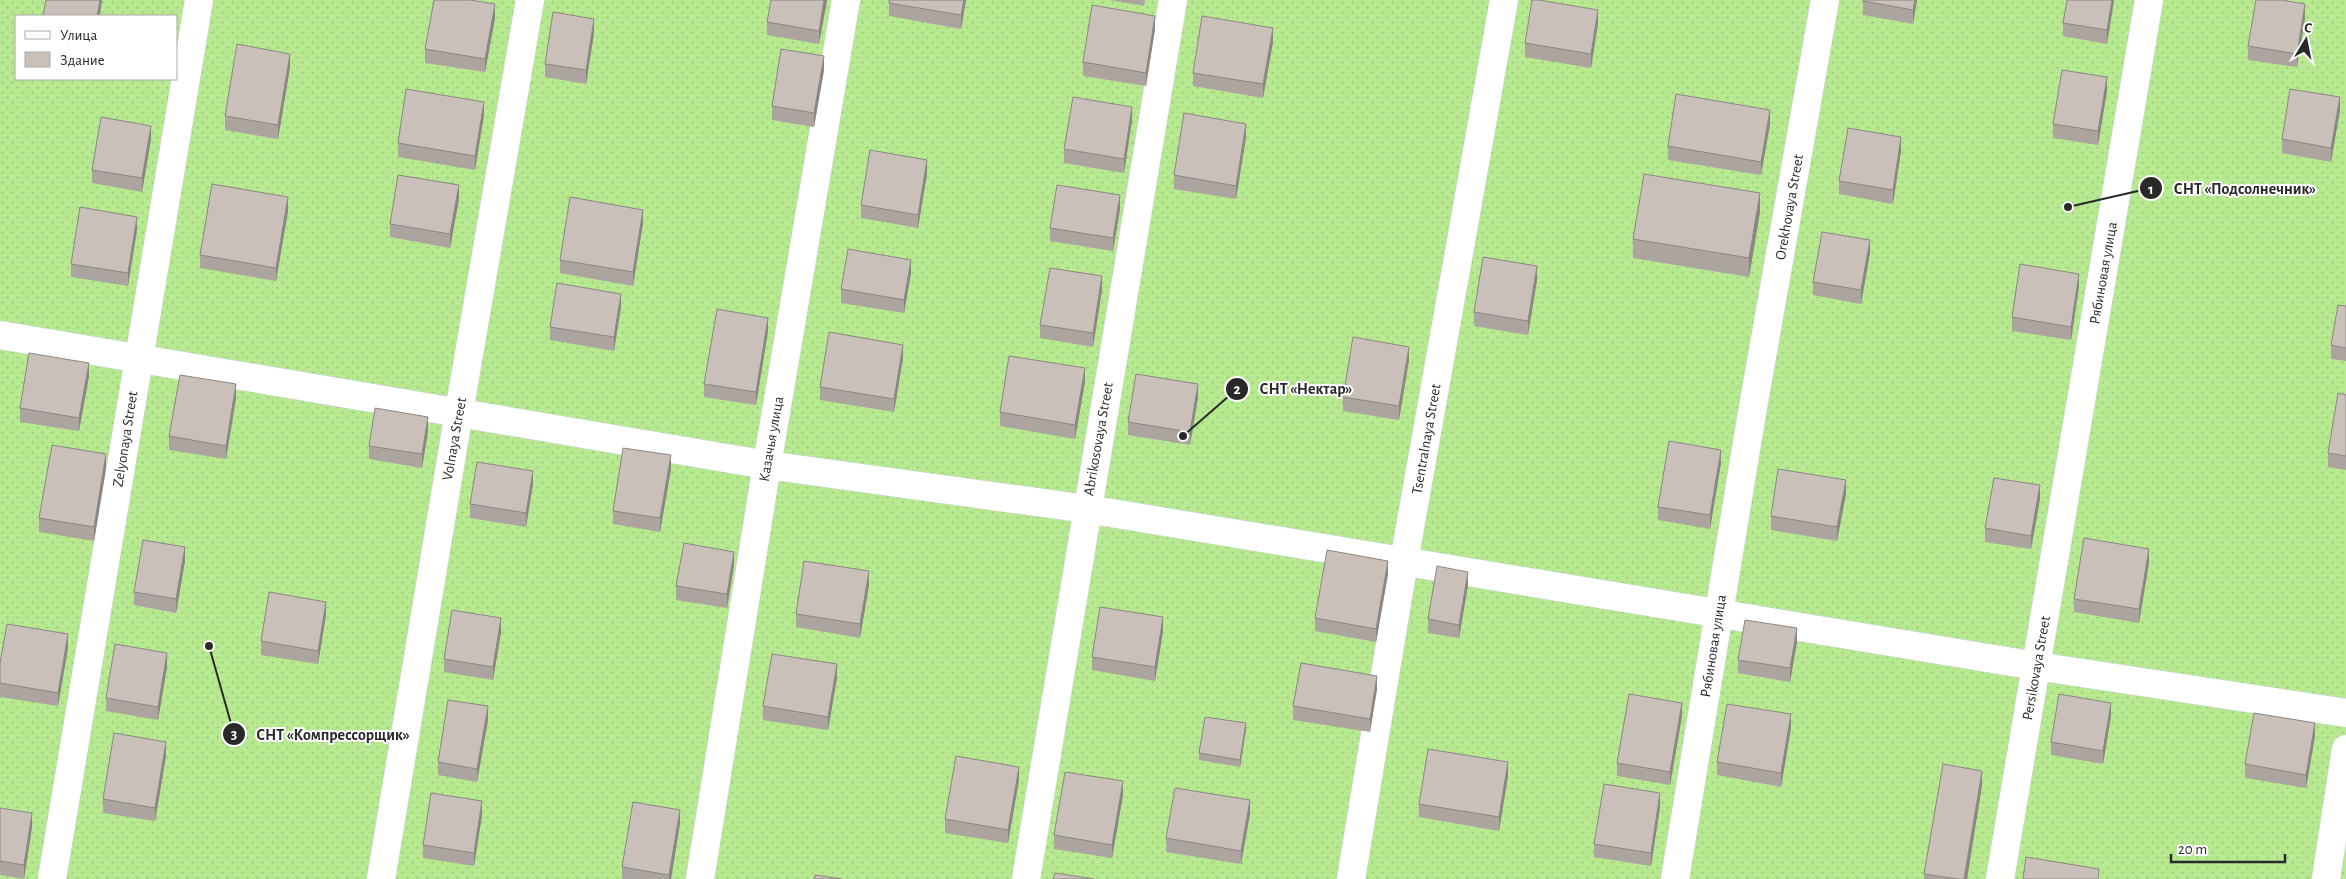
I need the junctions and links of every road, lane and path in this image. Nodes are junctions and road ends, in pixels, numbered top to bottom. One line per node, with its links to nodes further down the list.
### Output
1 (199, 0): 9 (street, Zelyonaya Street)
2 (530, 0): 10 (street, Volnaya Street)
3 (846, 0): 13 (street, Казачья улица)
4 (1173, 0): 14 (street, Abrikosovaya Street)
5 (1504, 0): 15 (street, Tsentralnaya Street)
6 (1825, 0): 11 (street, Orekhovaya Street)
7 (2149, 0): 12 (street, Рябиновая улица)
8 (0, 335): 9 (street)
9 (139, 357): 10 (street); 20 (street, Zelyonaya Street)
10 (459, 412): 13 (street); 21 (street, Volnaya Street)
11 (1752, 413): 16 (street, Рябиновая улица)
12 (2072, 458): 17 (street, Persikovaya Street)
13 (766, 465): 14 (street); 22 (street, Казачья улица)
14 (1086, 509): 15 (street); 23 (street, Abrikosovaya Street)
15 (1404, 561): 16 (street); 24 (street, Tsentralnaya Street)
16 (1719, 614): 17 (street); 25 (street, Рябиновая улица)
17 (2036, 666): 18 (street); 26 (street, Persikovaya Street)
18 (2346, 713)
19 (2346, 748): 27 (street)
20 (52, 879)
21 (381, 879)
22 (700, 879)
23 (1026, 879)
24 (1351, 879)
25 (1675, 879)
26 (2000, 879)
27 (2326, 879)

